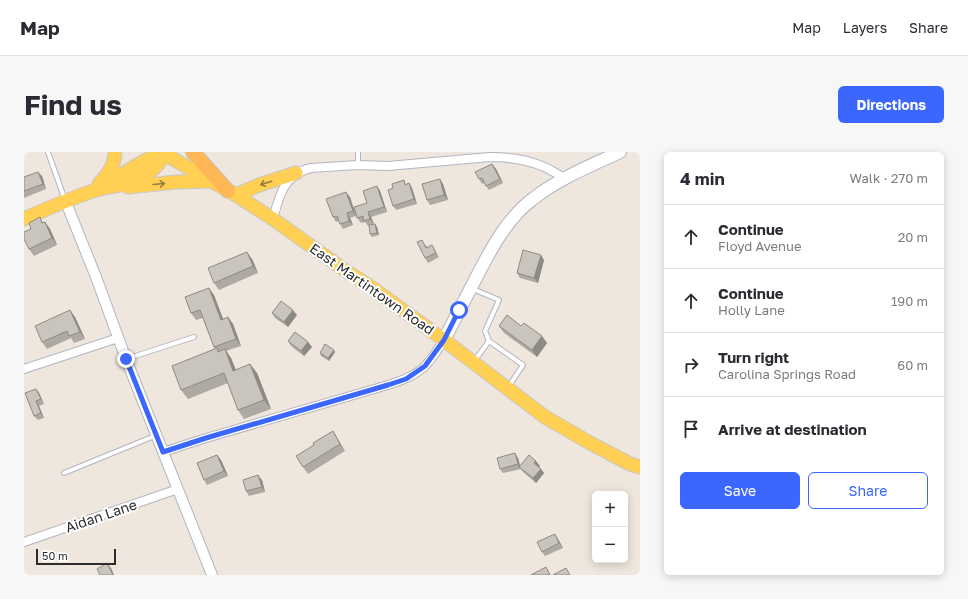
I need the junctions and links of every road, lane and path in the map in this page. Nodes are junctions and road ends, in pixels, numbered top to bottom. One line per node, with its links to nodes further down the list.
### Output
1 (48, 152): 15 (lane)
2 (115, 152): 13 (main road)
3 (193, 152): 14 (highway)
4 (358, 152): 9 (lane)
5 (519, 152): 8 (street)
6 (620, 152): 11 (main road)
7 (163, 153): 12 (main road, East Martintown Road); 13 (main road)
8 (524, 160): 9 (street); 11 (street)
9 (358, 166): 10 (street)
10 (296, 173): 14 (main road, one-way to 14); 17 (street)
11 (564, 178): 18 (main road)
12 (212, 181): 13 (main road, one-way to 12); 14 (main road, East Martintown Road)
13 (93, 191): 15 (main road)
14 (232, 193): 17 (main road, East Martintown Road)
15 (65, 200): 16 (main road); 20 (street)
16 (24, 218)
17 (273, 219): 21 (main road, East Martintown Road)
18 (470, 289): 21 (main road); 22 (lane)
19 (194, 337): 23 (lane)
20 (118, 338): 23 (street); 25 (street)
21 (444, 340): 24 (main road, East Martintown Road); 28 (street)
22 (489, 341): 24 (lane); 26 (lane)
23 (126, 359): 27 (street)
24 (473, 363): 26 (main road, East Martintown Road)
25 (24, 369)
26 (507, 388): 29 (main road, East Martintown Road)
27 (157, 435): 28 (street); 30 (lane)
28 (163, 452): 31 (street)
29 (640, 467)
30 (64, 473)
31 (178, 489): 32 (street, Aidan Lane); 33 (street)
32 (24, 542)
33 (212, 575)

